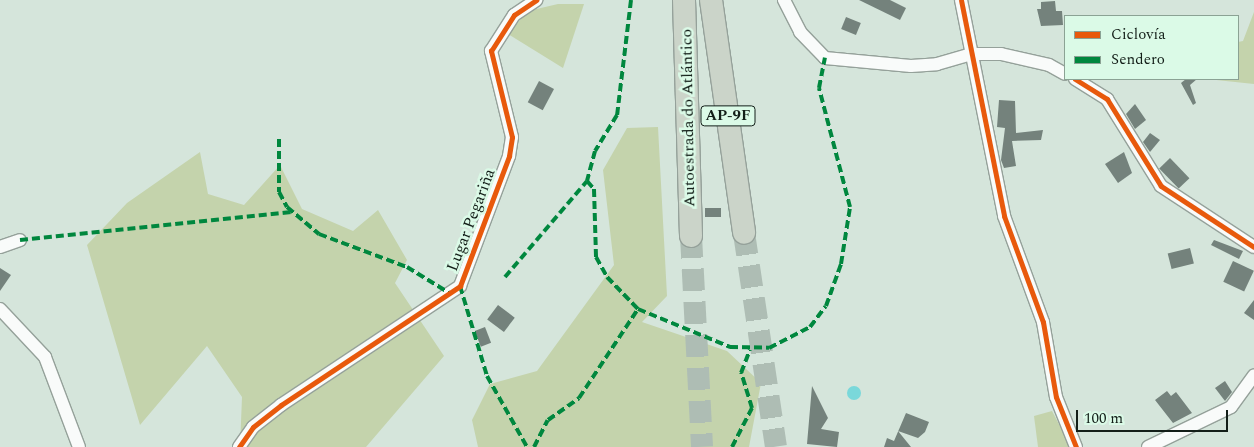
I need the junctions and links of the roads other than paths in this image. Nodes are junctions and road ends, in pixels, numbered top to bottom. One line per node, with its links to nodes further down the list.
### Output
1 (536, 0): 17 (street, Lugar Pegariña)
2 (684, 0): 10 (highway, Autoestrada do Atlántico / AP-9F)
3 (711, 0): 9 (highway, Autoestrada do Atlántico / AP-9F)
4 (784, 0): 6 (street)
5 (961, 0): 6 (street)
6 (972, 54): 7 (street); 18 (street)
7 (1064, 73)
8 (1077, 80): 13 (street)
9 (744, 233)
10 (691, 236)
11 (20, 240): 12 (street)
12 (0, 247)
13 (1254, 247)
14 (0, 309): 16 (street)
15 (1254, 375): 19 (street)
16 (79, 447)
17 (239, 447)
18 (1076, 447)
19 (1148, 447)

